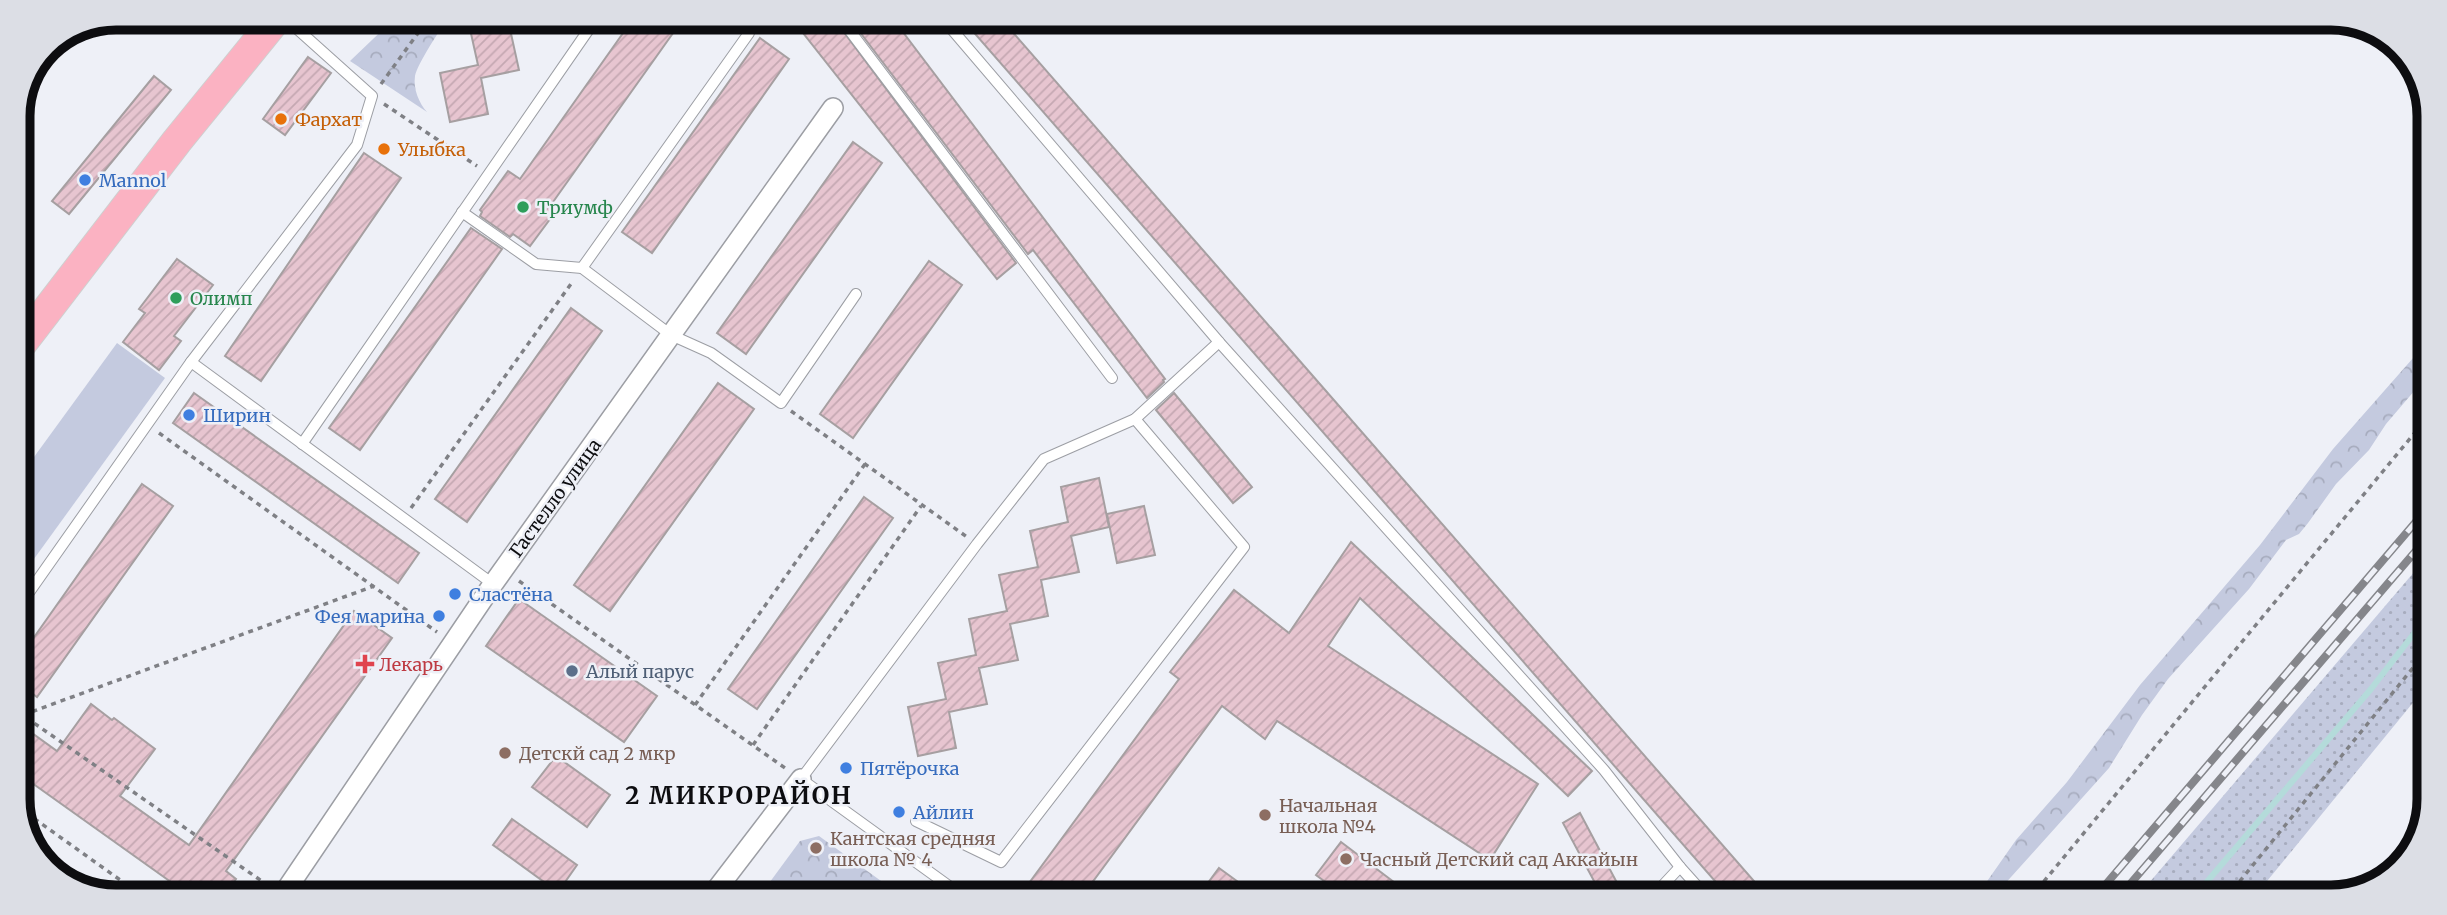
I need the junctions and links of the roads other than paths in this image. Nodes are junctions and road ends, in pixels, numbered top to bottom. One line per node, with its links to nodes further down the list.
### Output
1 (267, 30): 11 (main road)
2 (298, 30): 14 (lane)
3 (588, 30): 8 (lane)
4 (849, 30): 15 (lane)
5 (952, 30): 13 (lane)
6 (749, 33): 9 (lane)
7 (833, 108): 12 (street, Гастелло улица)
8 (462, 212): 9 (lane); 17 (lane)
9 (582, 268): 12 (lane)
10 (856, 294): 12 (lane)
11 (30, 332)
12 (671, 335): 18 (street, Гастелло улица)
13 (1219, 342): 16 (lane); 22 (lane)
14 (191, 362): 17 (lane); 19 (lane)
15 (1112, 378)
16 (1135, 419): 20 (lane); 21 (lane)
17 (302, 444): 18 (lane)
18 (498, 577): 23 (street, Гастелло улица)
19 (30, 591)
20 (801, 779): 24 (street); 25 (lane)
21 (916, 821)
22 (1680, 867): 26 (lane); 27 (lane)
23 (278, 885)
24 (720, 885)
25 (948, 885)
26 (1663, 885)
27 (1696, 885)

